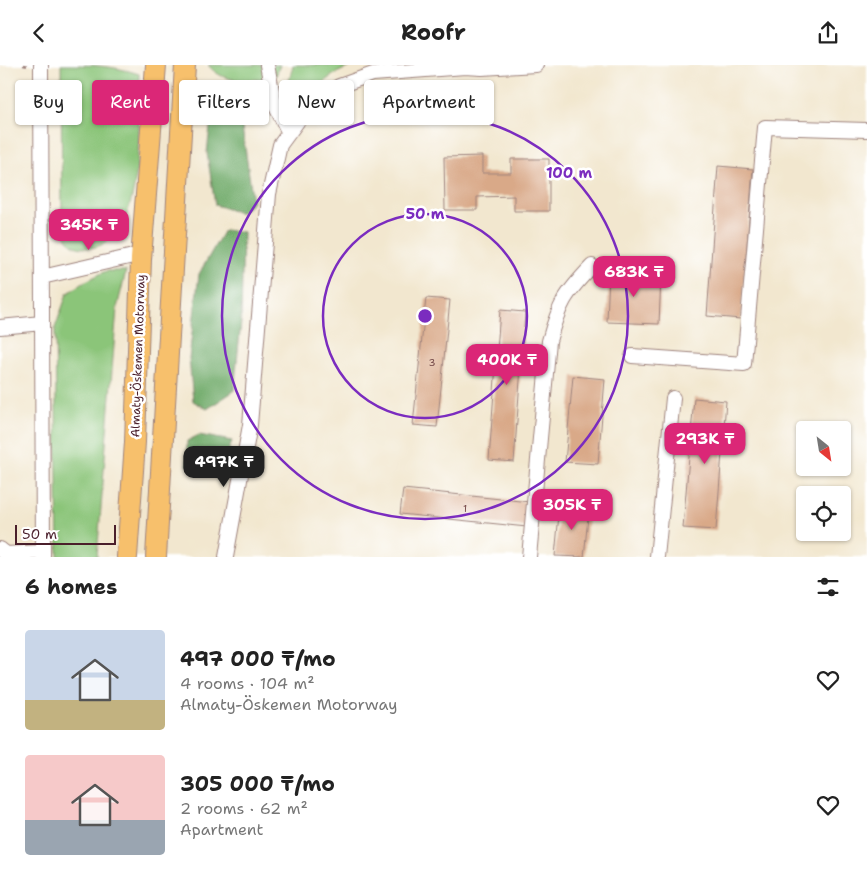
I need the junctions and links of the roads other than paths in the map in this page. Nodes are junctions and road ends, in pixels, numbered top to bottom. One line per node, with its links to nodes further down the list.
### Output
1 (41, 65): 11 (street)
2 (156, 65): 9 (highway, Almaty-Öskemen Motorway)
3 (185, 65): 19 (highway)
4 (267, 65): 8 (street)
5 (536, 65): 6 (street)
6 (464, 66): 8 (street)
7 (867, 130): 14 (street)
8 (289, 133): 20 (street)
9 (142, 254): 11 (street); 18 (highway, Almaty-Öskemen Motorway)
10 (592, 266): 21 (street)
11 (42, 277): 12 (street)
12 (42, 323): 13 (street); 17 (street)
13 (0, 327)
14 (632, 356)
15 (673, 398): 22 (street)
16 (0, 549): 17 (street)
17 (43, 554)
18 (127, 557)
19 (156, 557)
20 (226, 557)
21 (529, 557)
22 (656, 557)

